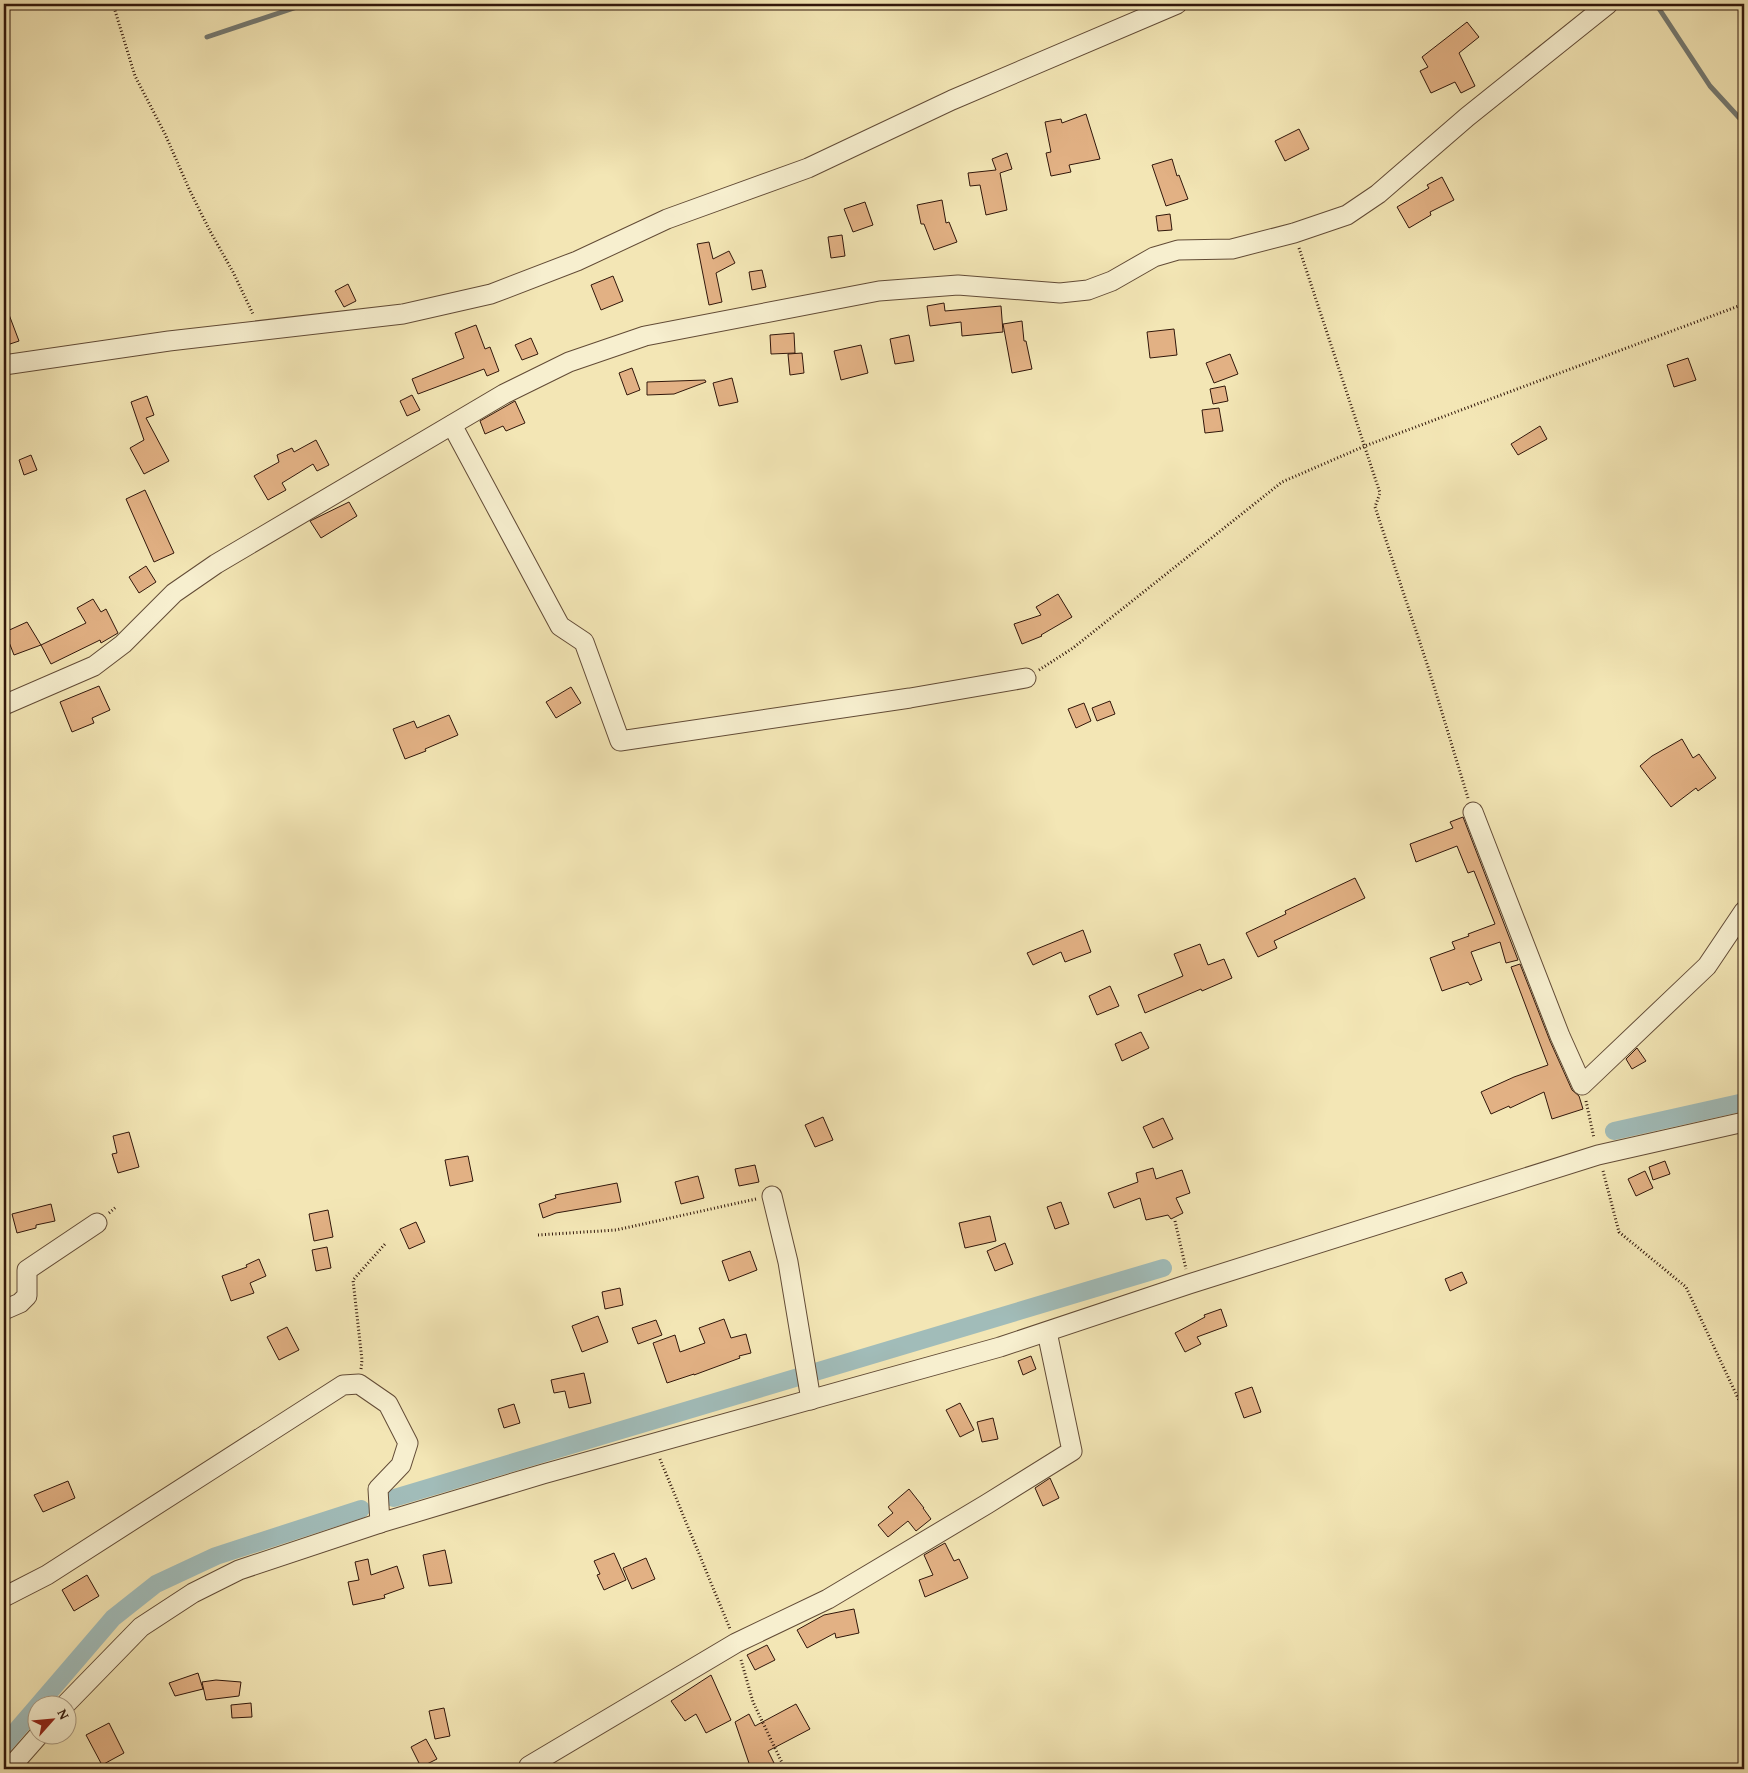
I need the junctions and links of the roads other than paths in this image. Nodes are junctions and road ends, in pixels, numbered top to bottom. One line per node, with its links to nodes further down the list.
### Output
1 (1177, 4): 3 (street)
2 (1608, 4): 4 (street)
3 (4, 365)
4 (452, 425): 5 (street); 6 (street)
5 (1026, 678)
6 (4, 705)
7 (1472, 812): 8 (street)
8 (1744, 911)
9 (1744, 1122): 13 (street)
10 (772, 1196): 14 (street)
11 (97, 1223): 12 (street)
12 (4, 1310)
13 (1047, 1332): 14 (street); 20 (street)
14 (809, 1391): 15 (street)
15 (380, 1523): 16 (street); 17 (street)
16 (4, 1597)
17 (74, 1696)
18 (30, 1746): 19 (street)
19 (10, 1769)
20 (529, 1769)

